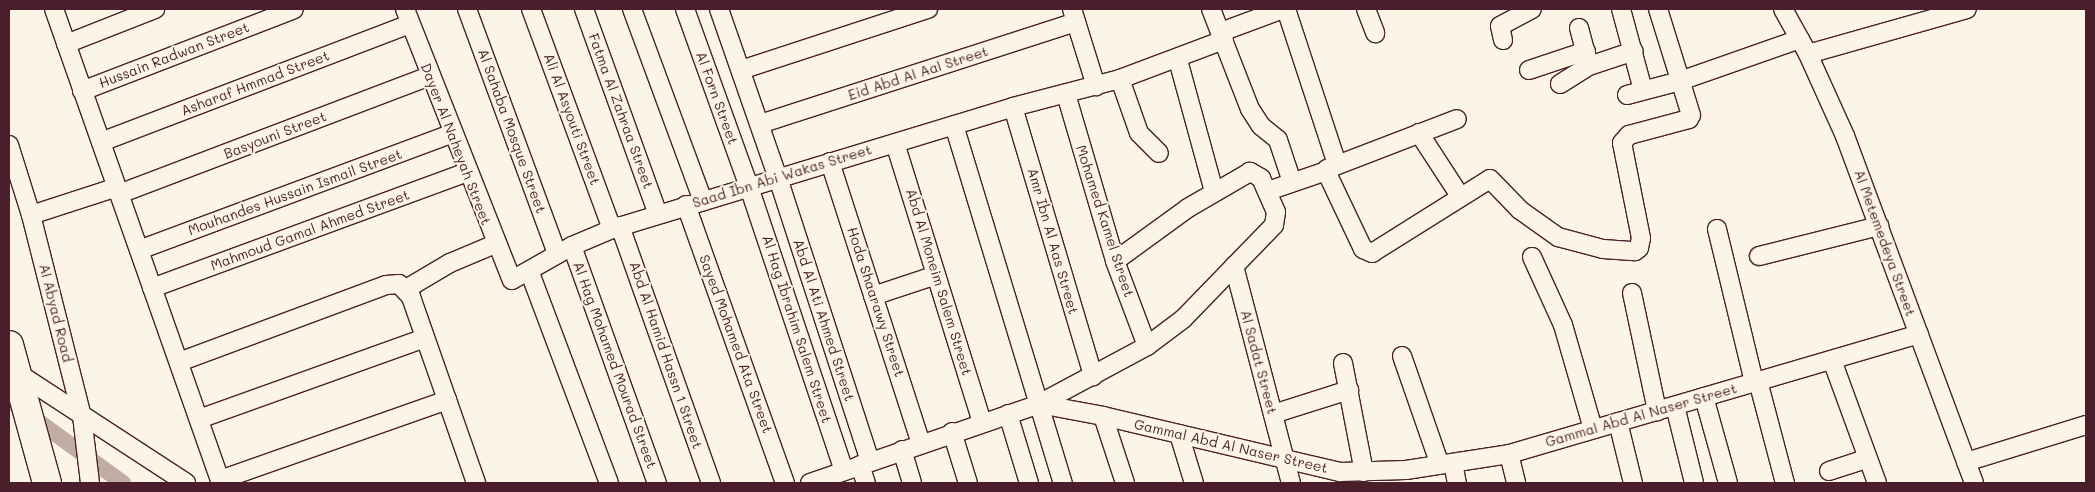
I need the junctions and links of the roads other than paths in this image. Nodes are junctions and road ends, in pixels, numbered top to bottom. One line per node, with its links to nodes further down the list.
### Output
1 (54, 9): 28 (street)
2 (155, 9): 28 (street)
3 (294, 9): 40 (street, Hussain Radwan Street)
4 (467, 9): 71 (street, Al Sahaba Mosque Street)
5 (531, 9): 67 (street, Ali Al Asyouti Street)
6 (584, 9): 64 (street, Fatma Al Zahraa Street)
7 (632, 9): 62 (street)
8 (685, 9): 57 (street, Al Forn Street)
9 (719, 9): 33 (street, Abd Al Ati Ahmed Street)
10 (928, 9): 33 (street)
11 (1212, 9): 25 (street)
12 (1282, 9): 20 (street, Saad Ibn Abi Wakas Street)
13 (1286, 9): 53 (street)
14 (1366, 9): 24 (street)
15 (1532, 9): 27 (street)
16 (1621, 9): 29 (street)
17 (1658, 9): 37 (street)
18 (1783, 9): 26 (street, Al Metemedeya Street)
19 (1967, 9): 30 (street)
20 (1252, 14): 25 (street, Saad Ibn Abi Wakas Street)
21 (1074, 15): 39 (street); 44 (street, Eid Abd Al Aal Street)
22 (407, 16): 35 (street, Dayer Al Naheyah Street); 48 (street, Asharaf Hmmad Street)
23 (1580, 28): 31 (street)
24 (1375, 33)
25 (1222, 36): 32 (street, Saad Ibn Abi Wakas Street); 56 (street)
26 (1800, 39): 30 (street, Al Metemedeya Street); 37 (street)
27 (1504, 40)
28 (66, 44): 40 (street)
29 (1634, 51): 31 (street); 37 (street)
30 (1808, 54): 66 (street, Al Metemedeya Street)
31 (1588, 59): 34 (street); 38 (street)
32 (1178, 60): 36 (street, Saad Ibn Abi Wakas Street); 59 (street)
33 (740, 70): 44 (street, Abd Al Ati Ahmed Street)
34 (1529, 70)
35 (430, 76): 47 (street, Dayer Al Naheyah Street); 58 (street, Basyouni Street)
36 (1120, 79): 39 (street, Saad Ibn Abi Wakas Street); 51 (street)
37 (1680, 81): 61 (street)
38 (1560, 84)
39 (1096, 86): 41 (street, Saad Ibn Abi Wakas Street)
40 (82, 91): 48 (street)
41 (1066, 94): 42 (street, Saad Ibn Abi Wakas Street); 74 (street, Mohamed Kamel Street)
42 (1013, 107): 45 (street, Saad Ibn Abi Wakas Street); 92 (street, Amr Ibn Al Aas Street)
43 (1457, 119): 46 (street)
44 (760, 124): 55 (street, Abd Al Ati Ahmed Street)
45 (954, 125): 49 (street, Saad Ibn Abi Wakas Street); 97 (street)
46 (1419, 133): 53 (street); 61 (street)
47 (451, 134): 54 (street, Dayer Al Naheyah Street); 70 (street, Mouhandes Hussain Ismail Street)
48 (101, 142): 58 (street)
49 (895, 143): 52 (street, Saad Ibn Abi Wakas Street); 77 (street, Abd Al Moneim Salem Street)
50 (9, 145): 65 (street, Al Abyad Road)
51 (1159, 153)
52 (830, 162): 55 (street, Saad Ibn Abi Wakas Street); 82 (street, Hoda Shaarawy Street)
53 (1331, 167): 56 (street); 61 (street)
54 (467, 172): 69 (street, Dayer Al Naheyah Street); 79 (street, Mahmoud Gamal Ahmed Street)
55 (778, 178): 57 (street, Saad Ibn Abi Wakas Street); 118 (street, Abd Al Ati Ahmed Street)
56 (1292, 182): 60 (street)
57 (749, 187): 62 (street, Saad Ibn Abi Wakas Street); 118 (street, Al Hag Ibrahim Salem Street)
58 (118, 191): 65 (street, Basyouni Street); 70 (street)
59 (1214, 192): 60 (street); 74 (street)
60 (1268, 192): 75 (street)
61 (1460, 196)
62 (703, 201): 63 (street, Saad Ibn Abi Wakas Street)
63 (686, 205): 64 (street, Saad Ibn Abi Wakas Street); 132 (street, Sayed Mohamed Ata Street)
64 (658, 214): 67 (street, Saad Ibn Abi Wakas Street)
65 (31, 215): 102 (street, Al Abyad Road)
66 (1879, 226): 72 (street); 83 (street, Al Metemedeya Street)
67 (616, 227): 71 (street, Saad Ibn Abi Wakas Street); 131 (street, Abd Al Hamid Hassn 1 Street)
68 (1717, 229): 93 (street)
69 (495, 244): 78 (street, Dayer Al Naheyah Street); 80 (street)
70 (139, 250): 79 (street)
71 (565, 250): 76 (street, Saad Ibn Abi Wakas Street); 130 (street, Al Hag Mohamed Mourad Street)
72 (1759, 256)
73 (1532, 258): 108 (street)
74 (1115, 261): 86 (street, Mohamed Kamel Street)
75 (1234, 266): 86 (street); 101 (street, Al Sadat Street)
76 (530, 273): 78 (street, Saad Ibn Abi Wakas Street); 129 (street)
77 (936, 275): 82 (street); 105 (street, Abd Al Moneim Salem Street)
78 (508, 278)
79 (152, 288): 89 (street)
80 (406, 289): 84 (street); 89 (street)
81 (1632, 293): 99 (street)
82 (874, 296): 111 (street, Hoda Shaarawy Street)
83 (1919, 334): 88 (street, Gammal Abd Al Naser Street); 116 (street, Al Metemedeya Street)
84 (426, 338): 96 (street); 104 (street)
85 (9, 345): 91 (main road)
86 (1147, 346): 92 (street)
87 (1402, 356): 117 (street)
88 (1832, 360): 93 (street, Gammal Abd Al Naser Street); 115 (street)
89 (179, 362): 104 (street)
90 (1343, 363): 94 (street)
91 (16, 372): 102 (street); 126 (main road)
92 (1093, 376): 97 (street)
93 (1756, 382): 95 (street, Gammal Abd Al Naser Street); 146 (street)
94 (1348, 390): 101 (street); 120 (street)
95 (1704, 397): 98 (street, Gammal Abd Al Naser Street); 145 (street)
96 (447, 400): 124 (street); 128 (street)
97 (1039, 404): 100 (street, Gammal Abd Al Naser Street); 103 (street, Gammal Abd Al Naser Street); 137 (street)
98 (1675, 406): 99 (street, Gammal Abd Al Naser Street); 144 (street)
99 (1657, 411): 106 (street, Gammal Abd Al Naser Street)
100 (1008, 414): 105 (street, Gammal Abd Al Naser Street); 136 (street)
101 (1273, 414): 114 (street, Al Sadat Street)
102 (82, 416): 121 (street, Al Abyad Road); 127 (street)
103 (1103, 416): 110 (street, Gammal Abd Al Naser Street); 138 (street)
104 (198, 419): 124 (street)
105 (982, 422): 109 (street, Gammal Abd Al Naser Street)
106 (1618, 422): 108 (street, Gammal Abd Al Naser Street); 143 (street)
107 (2086, 425): 116 (street)
108 (1593, 429): 113 (street, Gammal Abd Al Naser Street)
109 (952, 432): 111 (street, Gammal Abd Al Naser Street); 135 (street)
110 (1179, 434): 114 (street, Gammal Abd Al Naser Street); 139 (street)
111 (922, 443): 112 (street, Gammal Abd Al Naser Street)
112 (902, 450): 118 (street, Gammal Abd Al Naser Street); 134 (street)
113 (1509, 454): 117 (street, Gammal Abd Al Naser Street); 142 (street)
114 (1284, 458): 123 (street, Gammal Abd Al Naser Street); 140 (street, Al Sadat Street)
115 (1867, 459): 119 (street); 147 (street)
116 (1966, 462): 148 (street, Al Metemedeya Street)
117 (1446, 464): 122 (street, Gammal Abd Al Naser Street); 141 (street)
118 (858, 466): 125 (street, Gammal Abd Al Naser Street); 133 (street)
119 (1829, 471)
120 (1364, 472): 122 (street, Gammal Abd Al Naser Street); 123 (street, Gammal Abd Al Naser Street)
121 (89, 476)
122 (1408, 477)
123 (1342, 478)
124 (221, 482)
125 (816, 482)
126 (47, 483)
127 (186, 483)
128 (476, 483)
129 (609, 483)
130 (657, 483)
131 (711, 483)
132 (785, 483)
133 (866, 483)
134 (912, 483)
135 (968, 483)
136 (1029, 483)
137 (1063, 483)
138 (1125, 483)
139 (1194, 483)
140 (1291, 483)
141 (1457, 483)
142 (1516, 483)
143 (1633, 483)
144 (1694, 483)
145 (1728, 483)
146 (1785, 483)
147 (1877, 483)
148 (1974, 483)

